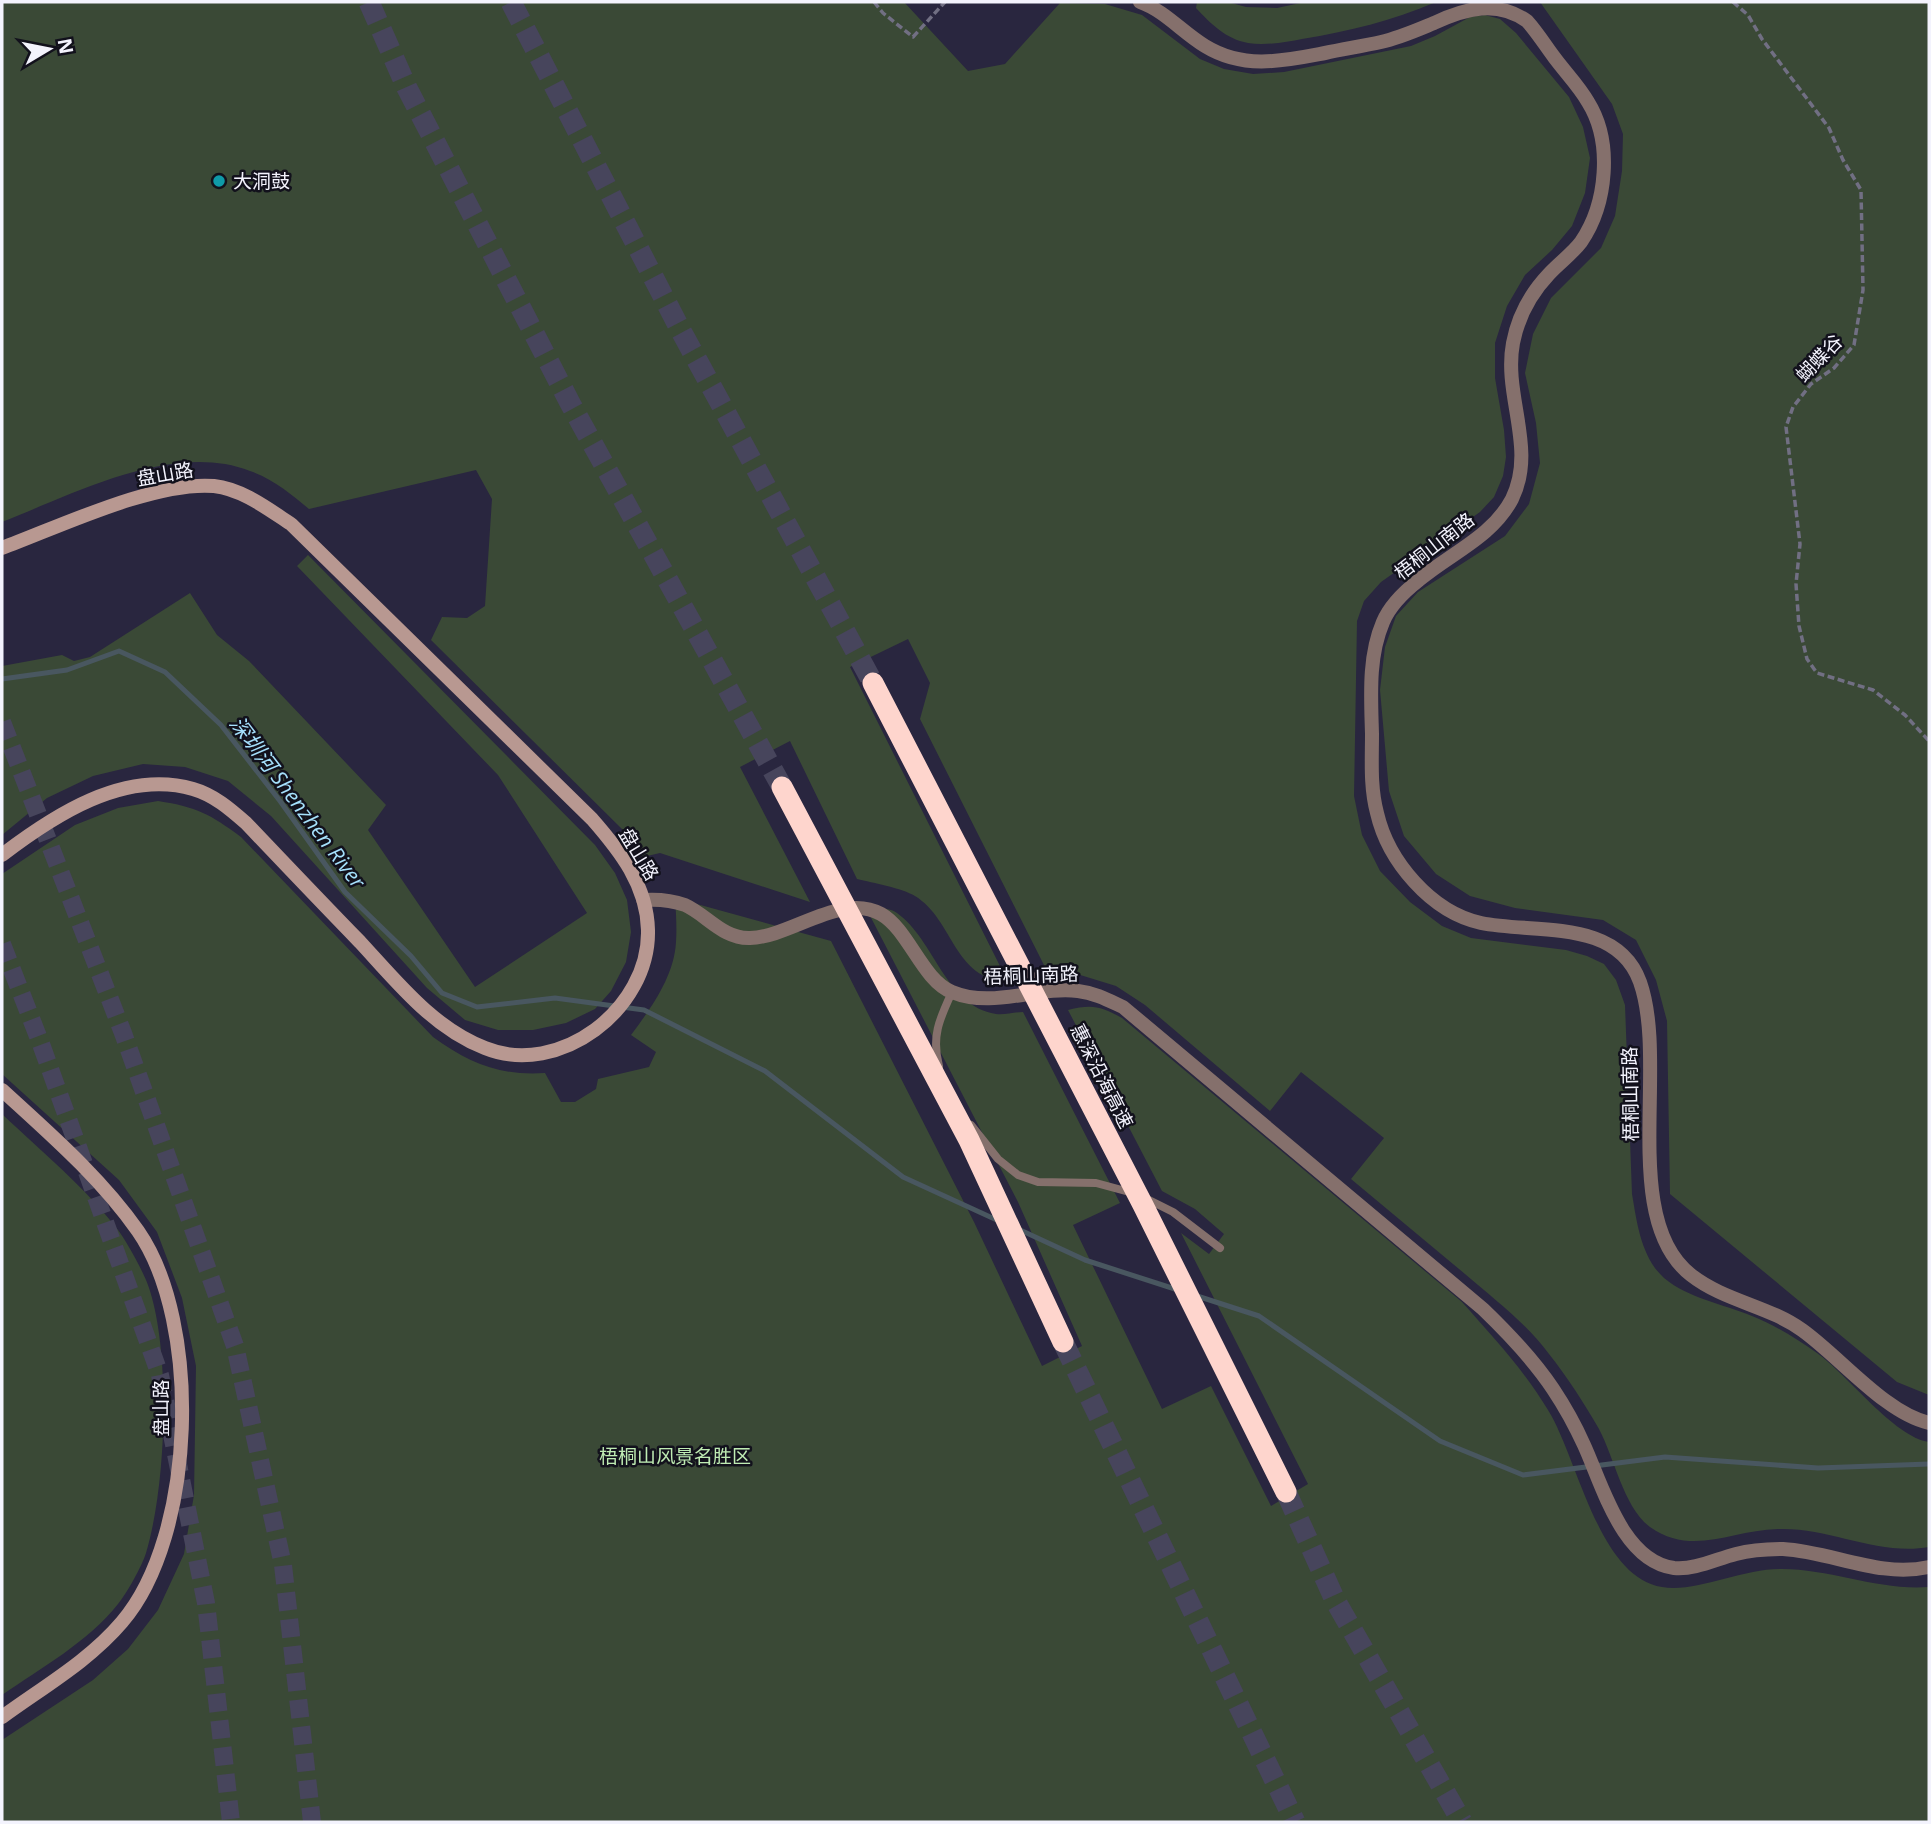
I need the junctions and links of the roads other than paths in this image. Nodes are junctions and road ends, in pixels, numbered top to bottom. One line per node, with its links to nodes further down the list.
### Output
1 (1140, 2): 11 (street, 梧桐山南路)
2 (2, 548): 6 (main road, 盘山路)
3 (873, 683): 12 (highway, 惠深沿海高速)
4 (782, 787): 10 (highway)
5 (2, 855): 6 (main road, 盘山路)
6 (643, 900): 7 (street)
7 (952, 992): 9 (lane); 13 (street, 梧桐山南路)
8 (2, 1090): 14 (main road, 盘山路)
9 (1220, 1248)
10 (1063, 1342)
11 (1929, 1423)
12 (1286, 1492)
13 (1929, 1567)
14 (2, 1717)

